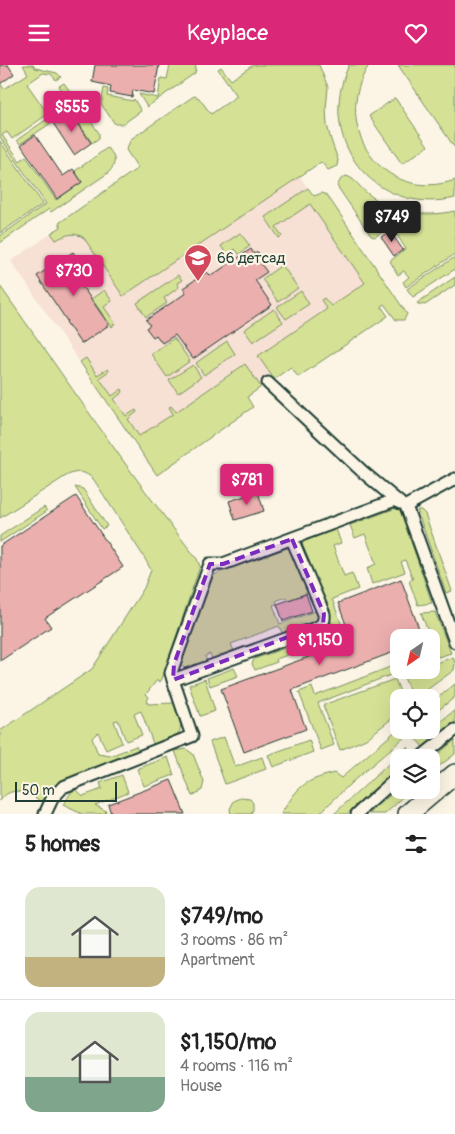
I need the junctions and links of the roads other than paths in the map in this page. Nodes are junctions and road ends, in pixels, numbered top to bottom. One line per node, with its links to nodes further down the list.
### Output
1 (268, 383): 3 (street)
2 (455, 479): 4 (street)
3 (395, 500): 4 (street); 5 (street)
4 (406, 506): 6 (street)
5 (292, 539): 7 (street); 7 (street)
6 (455, 642)
7 (172, 680): 12 (street)
8 (455, 730): 9 (street)
9 (431, 749)
10 (455, 774): 15 (main road)
11 (390, 784): 14 (street)
12 (46, 811): 13 (street)
13 (58, 814)
14 (357, 814)
15 (408, 814)

